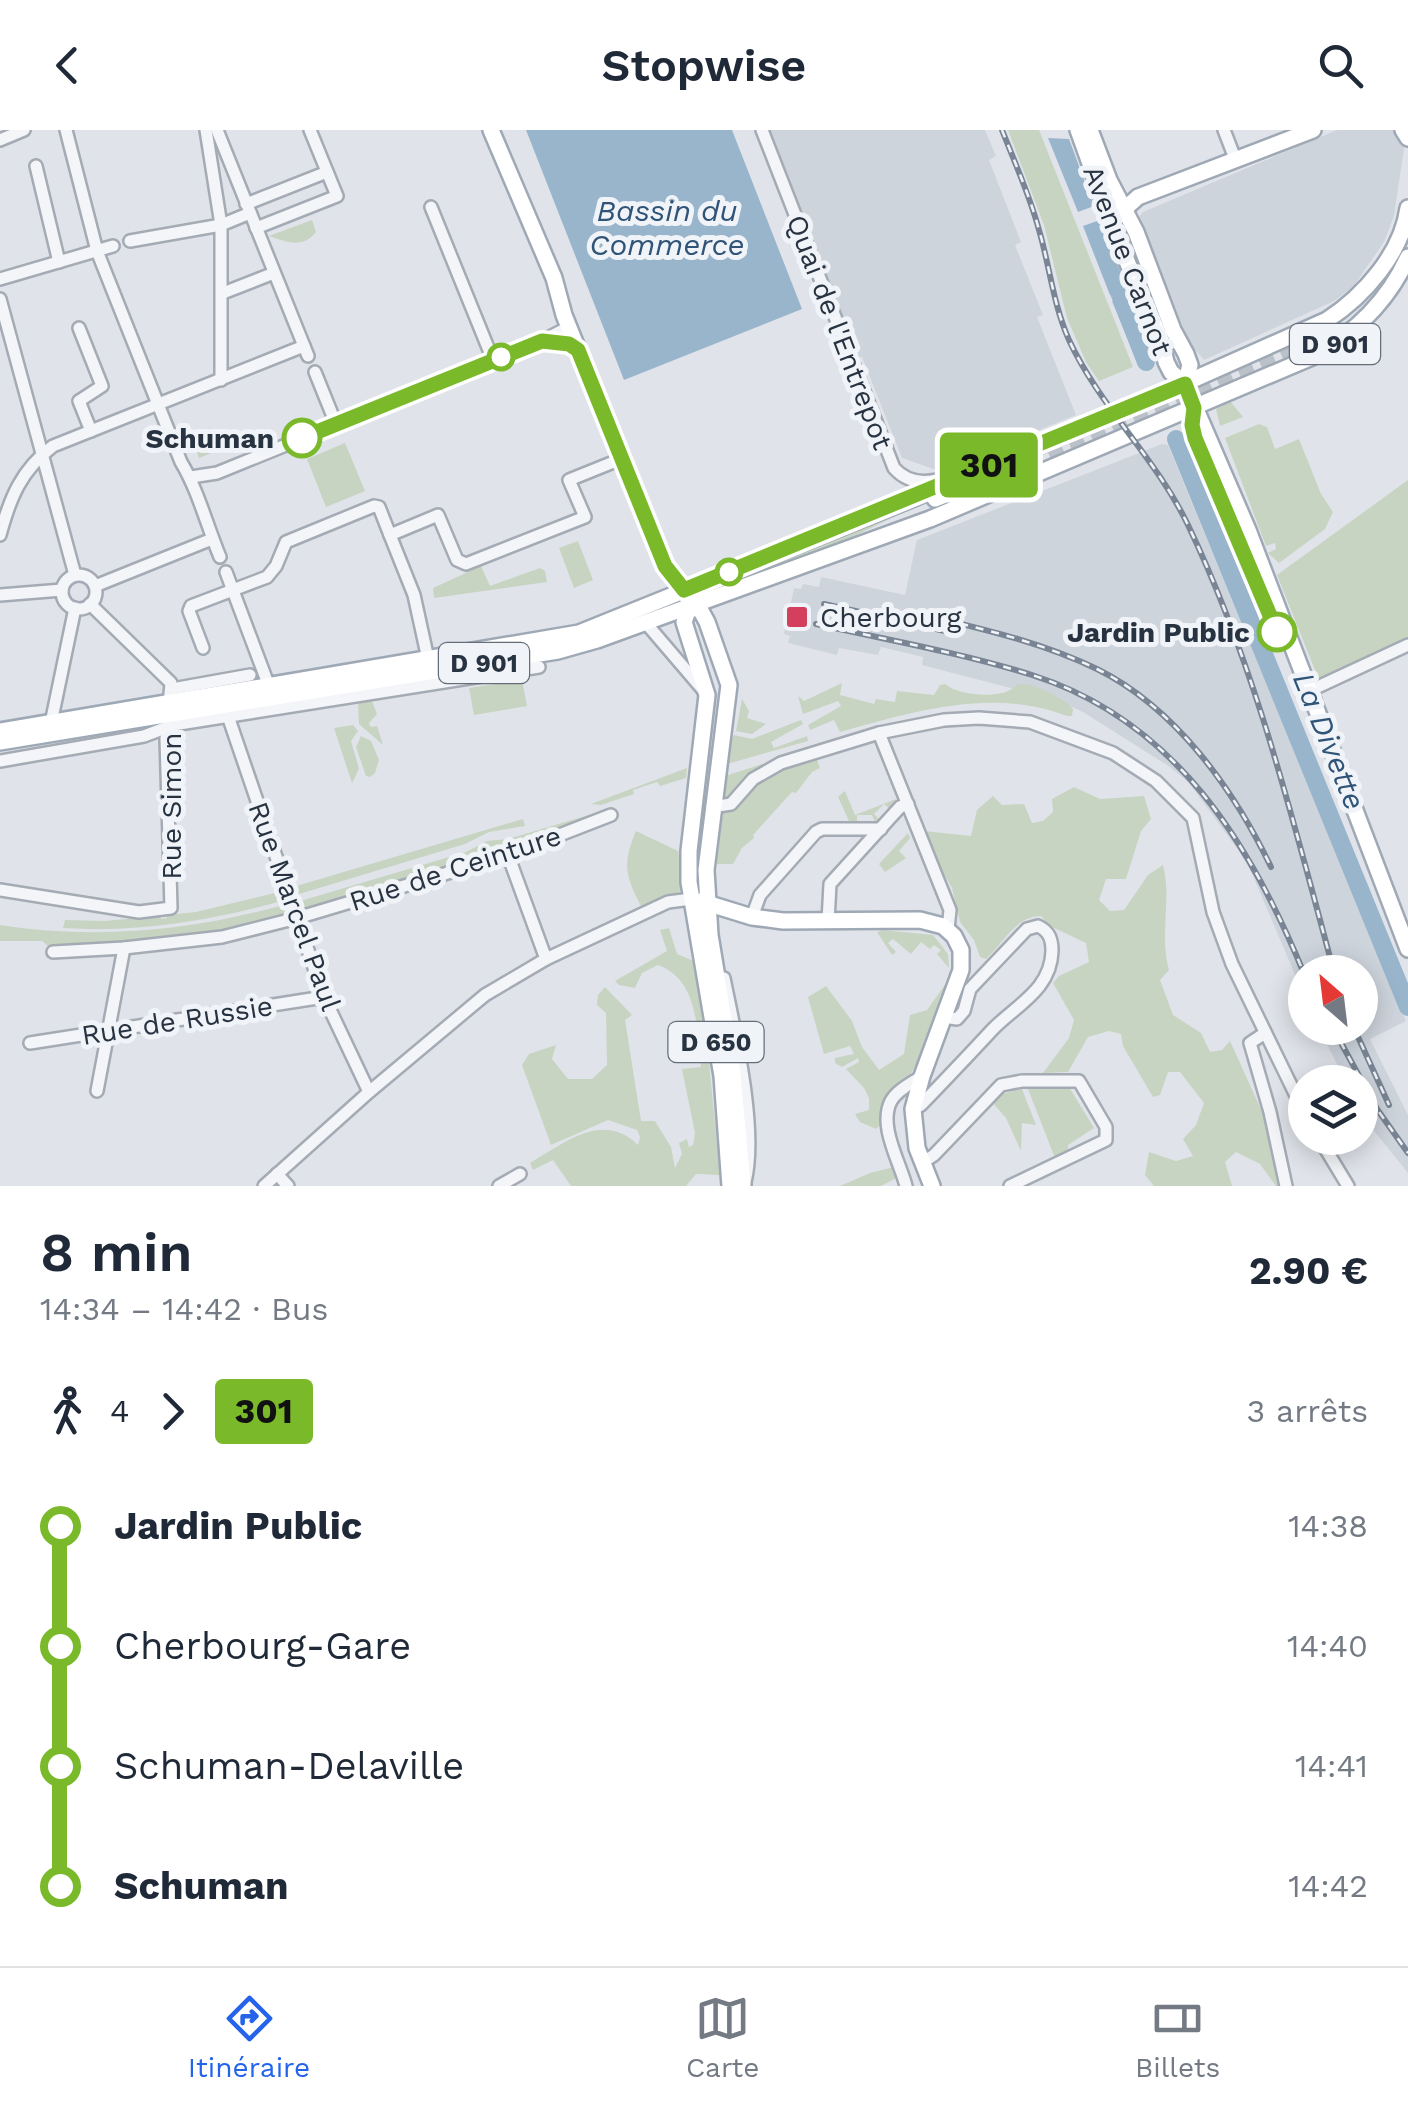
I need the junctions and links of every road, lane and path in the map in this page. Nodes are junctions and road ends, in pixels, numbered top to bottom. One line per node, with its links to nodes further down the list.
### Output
1 (24, 130): 14 (street)
2 (66, 130): 27 (street)
3 (206, 130): 23 (street)
4 (217, 130): 20 (street)
5 (310, 130): 17 (street)
6 (491, 130): 35 (main road)
7 (762, 130): 50 (street, Quai de l'Entrepot)
8 (1078, 130): 21 (main road, Avenue Carnot)
9 (1090, 130): 21 (main road)
10 (1224, 130): 15 (street)
11 (1313, 130): 15 (main road)
12 (1403, 130): 13 (main road)
13 (1408, 138)
14 (0, 140)
15 (1236, 161): 21 (main road)
16 (36, 166): 29 (street)
17 (327, 172): 20 (street); 24 (street)
18 (431, 207): 39 (street)
19 (1408, 208): 22 (main road, D 901)
20 (248, 209): 23 (street); 24 (street)
21 (1120, 209): 42 (main road, Avenue Carnot)
22 (1407, 217): 32 (main road, D 901); 42 (main road, D 901)
23 (221, 225): 25 (street); 33 (street)
24 (256, 228): 30 (street)
25 (130, 242)
26 (113, 246): 27 (street)
27 (97, 251): 29 (street); 43 (street)
28 (1408, 257): 32 (main road, D 901)
29 (59, 262): 31 (street)
30 (274, 273): 33 (street); 41 (street)
31 (0, 279)
32 (1394, 282): 42 (main road, D 901)
33 (223, 294): 41 (street)
34 (0, 299): 47 (street)
35 (569, 327): 37 (street); 38 (main road)
36 (79, 328): 45 (street)
37 (542, 341): 38 (street); 39 (street)
38 (578, 350): 48 (main road)
39 (494, 360): 44 (street)
40 (314, 372): 44 (street)
41 (221, 380): 43 (street)
42 (1187, 401): 46 (main road, D 901); 46 (main road); 50 (main road, D 901); 74 (main road); 88 (main road)
43 (158, 405): 45 (street); 49 (street)
44 (336, 424): 49 (street)
45 (91, 431): 47 (street)
46 (1091, 453): 55 (main road, D 901)
47 (42, 454): 52 (street); 58 (street)
48 (622, 459): 53 (street); 64 (main road)
49 (190, 477): 54 (street)
50 (958, 478): 51 (main road, D 901)
51 (914, 498): 55 (main road, D 901); 64 (main road, D 901)
52 (0, 534)
53 (390, 535): 61 (street); 71 (street)
54 (212, 539): 56 (street); 59 (street)
55 (844, 547): 63 (main road, D 901)
56 (220, 557)
57 (226, 572): 61 (street)
58 (75, 576): 59 (street); 60 (street)
59 (95, 586): 65 (street)
60 (62, 590): 62 (street); 66 (street)
61 (233, 590): 70 (street); 76 (street)
62 (0, 595)
63 (717, 596): 64 (main road, D 901); 68 (main road)
64 (687, 598): 67 (main road, D 901); 68 (main road, D 650); 71 (main road, D 901); 75 (main road, D 650)
65 (90, 604): 66 (street); 77 (street)
66 (75, 608): 79 (street)
67 (645, 622): 75 (street); 76 (main road, D 901)
68 (707, 622): 85 (main road, D 650)
69 (1408, 645): 74 (street)
70 (202, 648)
71 (428, 660): 76 (main road, D 901)
72 (539, 667): 76 (street)
73 (250, 675): 77 (street)
74 (1309, 691): 88 (main road)
75 (707, 696): 91 (main road, D 650)
76 (272, 698): 77 (main road, D 901); 78 (street)
77 (171, 708): 78 (street); 79 (main road, D 901); 82 (main road, D 901); 83 (street); 90 (street, Rue Simon)
78 (228, 716): 94 (street, Rue Marcel Paul)
79 (51, 723): 80 (main road, D 901)
80 (0, 731)
81 (879, 733): 84 (street); 85 (street); 104 (street)
82 (0, 742)
83 (0, 761)
84 (908, 804): 87 (street); 96 (street)
85 (712, 807): 92 (main road, D 650)
86 (612, 815): 89 (street, Rue de Ceinture)
87 (881, 829): 93 (street); 95 (street)
88 (1368, 848): 99 (main road)
89 (508, 855): 94 (street, Rue de Ceinture); 100 (street)
90 (0, 890)
91 (691, 898): 92 (main road); 100 (street); 118 (main road, D 650)
92 (708, 904): 93 (main road); 119 (main road, D 650)
93 (752, 917): 95 (main road)
94 (297, 918): 97 (street, Rue de Ceinture); 101 (street, Rue Marcel Paul)
95 (828, 921): 96 (main road)
96 (948, 929): 102 (main road)
97 (124, 948): 98 (street, Rue de Ceinture); 103 (street)
98 (53, 952)
99 (1408, 953)
100 (546, 959): 109 (street)
101 (324, 997): 103 (street, Rue de Russie); 109 (street, Rue Marcel Paul)
102 (944, 1017): 106 (main road); 110 (street)
103 (109, 1030): 105 (street, Rue de Russie); 108 (street)
104 (1265, 1032): 107 (street); 123 (street)
105 (30, 1044)
106 (922, 1076): 110 (main road); 120 (street)
107 (1288, 1079)
108 (97, 1091)
109 (369, 1092): 113 (street)
110 (914, 1109): 112 (main road)
111 (1329, 1155): 124 (street)
112 (922, 1163): 121 (main road); 122 (street)
113 (278, 1174): 115 (street); 116 (street)
114 (520, 1174): 117 (street)
115 (264, 1186)
116 (288, 1186)
117 (499, 1186)
118 (730, 1186)
119 (744, 1186)
120 (906, 1186)
121 (932, 1186)
122 (1010, 1186)
123 (1286, 1186)
124 (1348, 1186)

